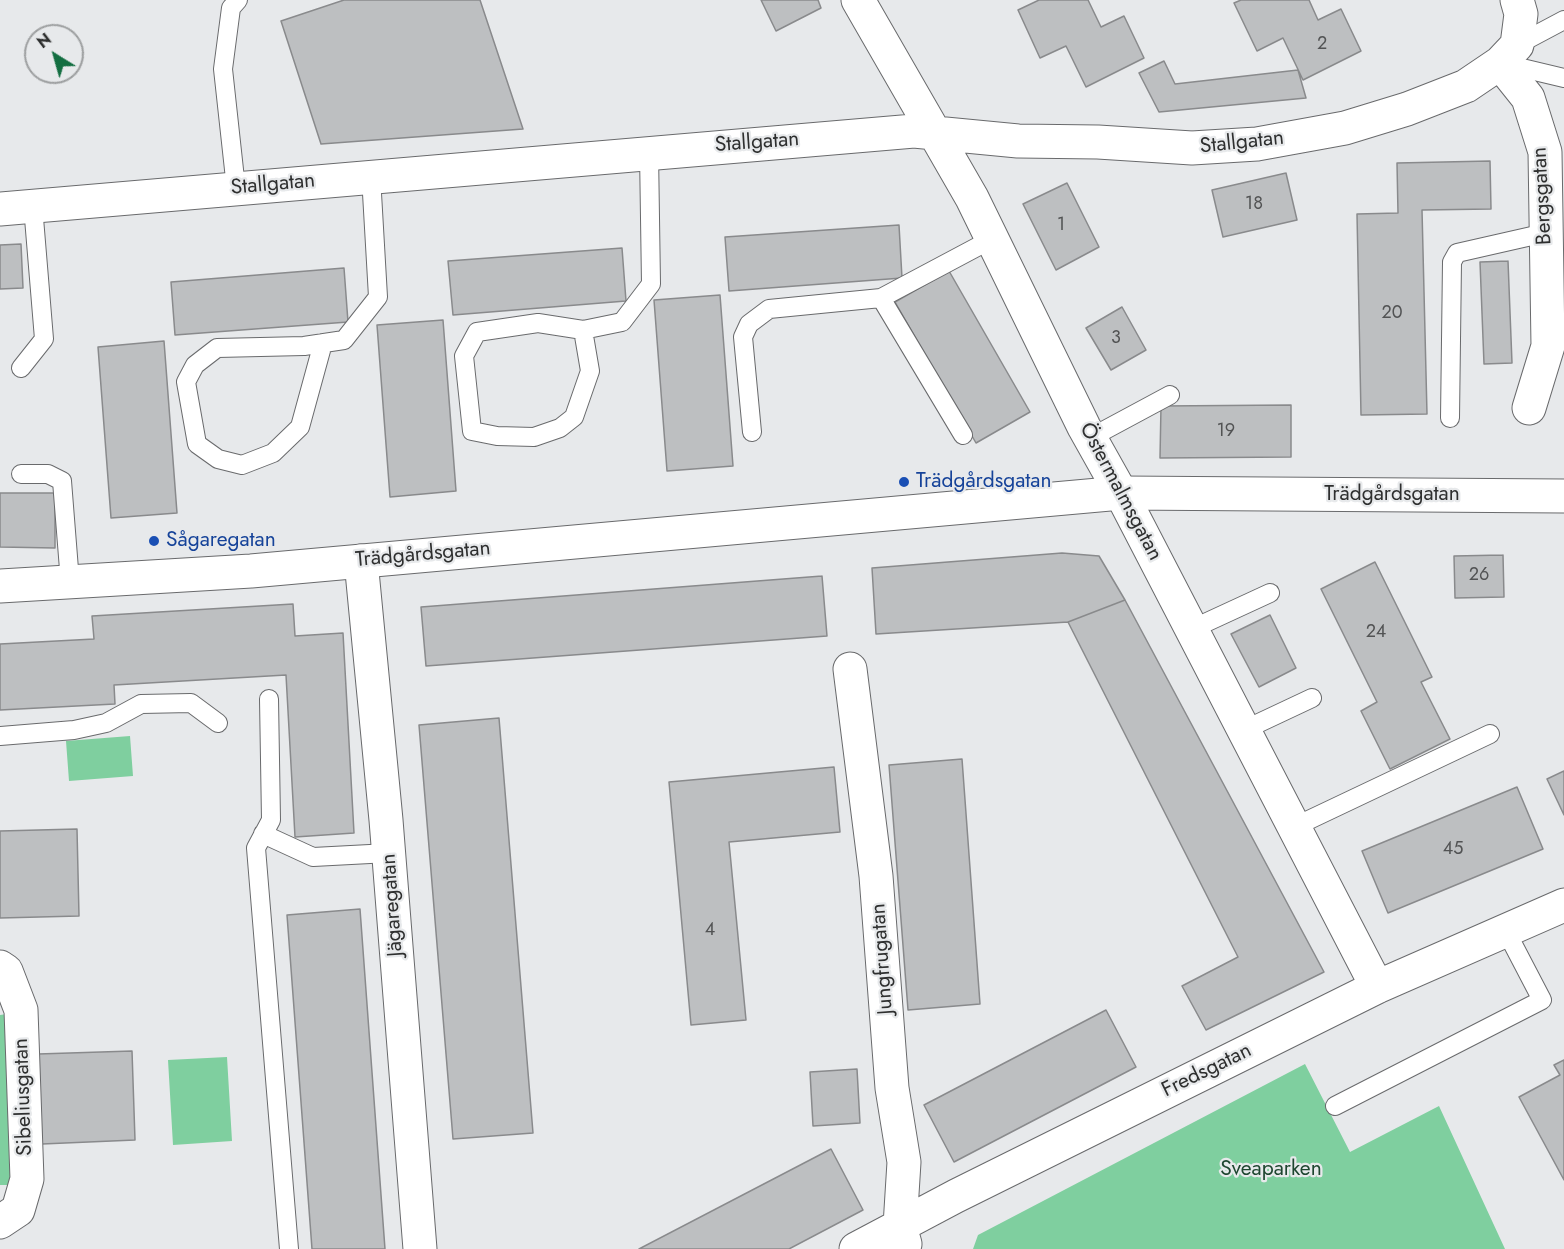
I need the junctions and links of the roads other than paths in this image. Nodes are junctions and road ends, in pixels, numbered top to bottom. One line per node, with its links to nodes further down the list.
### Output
1 (238, 0): 10 (lane)
2 (858, 0): 7 (street, Östermalmsgatan)
3 (1517, 0): 5 (street)
4 (1564, 20): 5 (lane)
5 (1508, 54): 6 (lane); 7 (street, Stallgatan); 13 (street, Bergsgatan)
6 (1564, 78)
7 (936, 132): 8 (street, Stallgatan); 14 (street, Östermalmsgatan)
8 (649, 152): 9 (street, Stallgatan); 16 (lane)
9 (371, 176): 10 (street, Stallgatan); 17 (lane)
10 (236, 188): 11 (street, Stallgatan)
11 (33, 206): 12 (street, Stallgatan); 18 (lane)
12 (0, 209)
13 (1545, 233): 20 (street, Bergsgatan); 21 (lane)
14 (992, 239): 15 (lane); 24 (street, Östermalmsgatan)
15 (881, 298): 22 (lane); 23 (lane)
16 (583, 330): 16 (lane)
17 (323, 343): 17 (lane)
18 (21, 368)
19 (1170, 395): 24 (lane)
20 (1529, 408)
21 (1450, 418)
22 (752, 432)
23 (963, 435)
24 (1090, 438): 26 (street, Östermalmsgatan)
25 (21, 474): 29 (lane)
26 (1121, 493): 27 (street, Trädgårdsgatan); 28 (street, Trädgårdsgatan); 32 (street, Östermalmsgatan)
27 (1564, 496)
28 (361, 561): 29 (street, Trädgårdsgatan); 42 (street, Jägaregatan)
29 (70, 582): 30 (street, Trädgårdsgatan)
30 (0, 586)
31 (1270, 593): 32 (lane)
32 (1192, 629): 37 (street, Östermalmsgatan)
33 (850, 669): 49 (street, Jungfrugatan)
34 (1312, 698): 37 (lane)
35 (269, 699): 41 (lane)
36 (218, 723): 39 (lane)
37 (1244, 729): 40 (street, Östermalmsgatan)
38 (1490, 734): 40 (lane)
39 (0, 736)
40 (1294, 827): 46 (street, Östermalmsgatan)
41 (263, 834): 42 (lane); 50 (lane)
42 (389, 853): 51 (street, Jägaregatan)
43 (1564, 905): 44 (street, Fredsgatan)
44 (1506, 931): 46 (street, Fredsgatan); 47 (lane)
45 (0, 967): 48 (street, Sibeliusgatan)
46 (1377, 987): 49 (street, Fredsgatan)
47 (1335, 1106)
48 (0, 1222)
49 (903, 1238): 52 (street, Fredsgatan)
50 (289, 1249)
51 (420, 1249)
52 (856, 1249)

